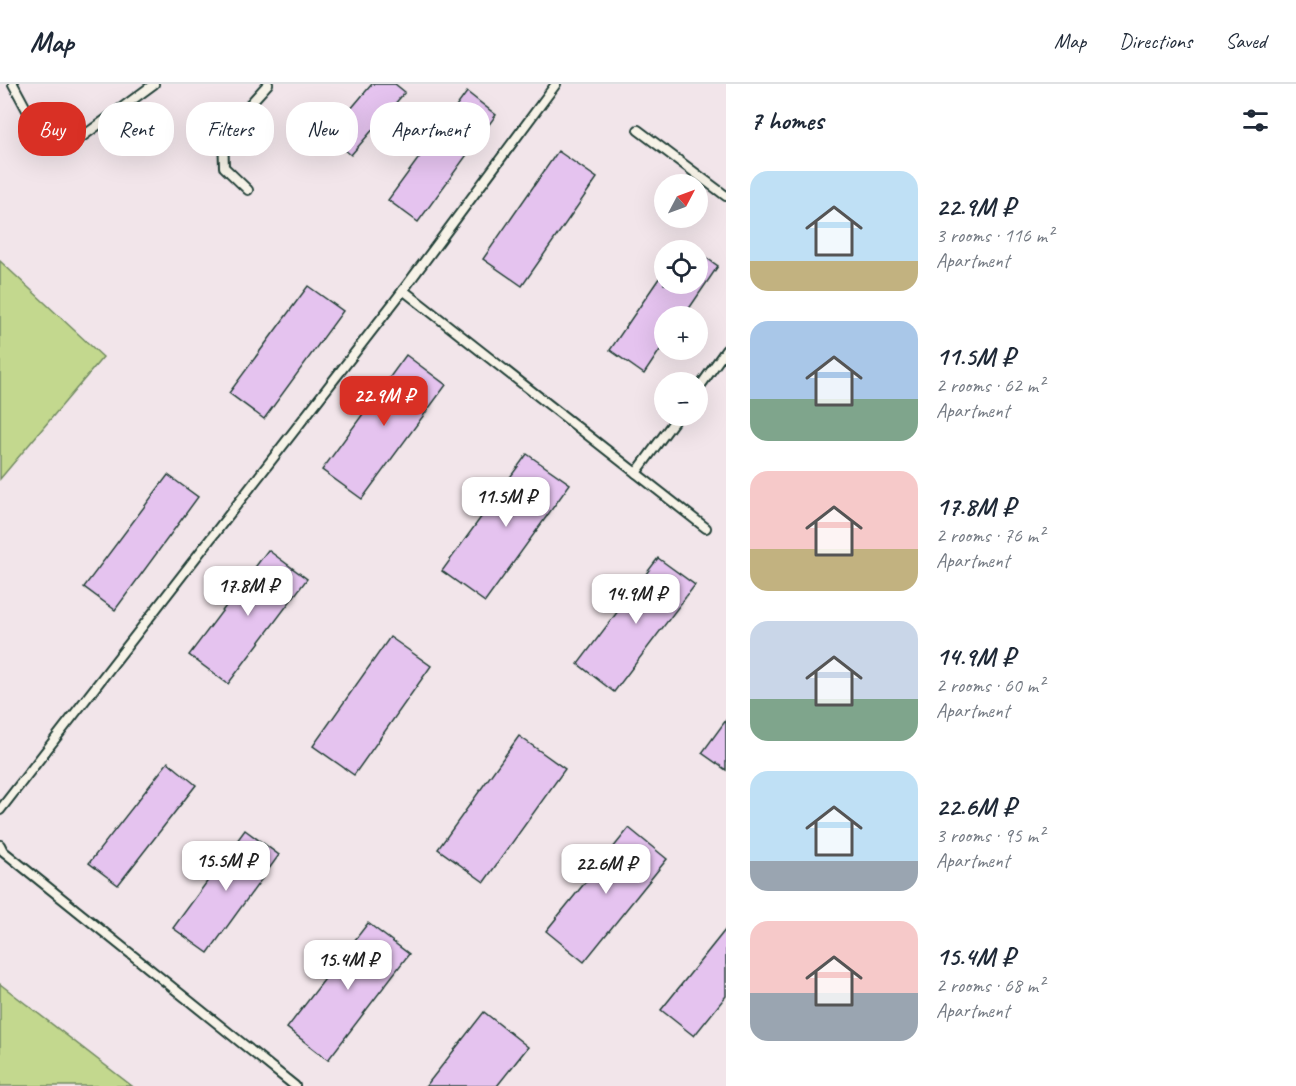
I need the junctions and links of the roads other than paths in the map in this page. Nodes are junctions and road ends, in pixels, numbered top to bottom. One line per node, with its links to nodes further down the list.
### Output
1 (13, 84): 2 (lane)
2 (154, 84)
3 (268, 84): 6 (lane)
4 (556, 84): 8 (lane)
5 (638, 130): 7 (lane)
6 (248, 190)
7 (726, 196)
8 (403, 290): 12 (lane); 14 (lane)
9 (726, 350): 10 (lane)
10 (708, 375)
11 (671, 426): 12 (lane)
12 (636, 473): 13 (lane)
13 (706, 528)
14 (0, 810)
15 (0, 845): 16 (lane)
16 (295, 1086)

